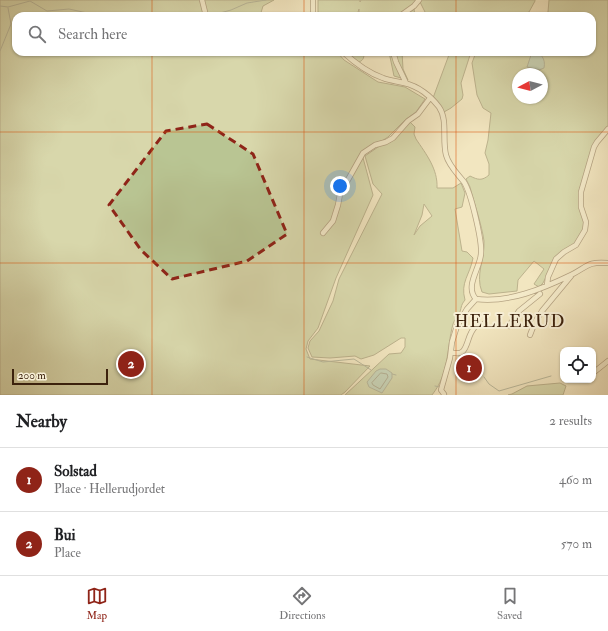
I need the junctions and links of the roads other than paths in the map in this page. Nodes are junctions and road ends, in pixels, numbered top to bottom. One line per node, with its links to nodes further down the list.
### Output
1 (202, 0): 4 (street)
2 (313, 0): 5 (street)
3 (419, 0): 6 (street)
4 (205, 12)
5 (313, 12)
6 (406, 12)
7 (347, 56): 9 (street)
8 (394, 56): 9 (street)
9 (406, 83): 10 (street)
10 (430, 98): 12 (street); 17 (street)
11 (608, 129): 15 (street)
12 (323, 233)
13 (608, 263): 14 (street)
14 (572, 274): 15 (street); 20 (street)
15 (547, 285): 17 (street)
16 (540, 294): 19 (street)
17 (476, 299): 21 (street)
18 (483, 317): 21 (street)
19 (509, 326)
20 (530, 335)
21 (451, 352): 24 (street)
22 (608, 361): 23 (street)
23 (596, 371)
24 (444, 394)

